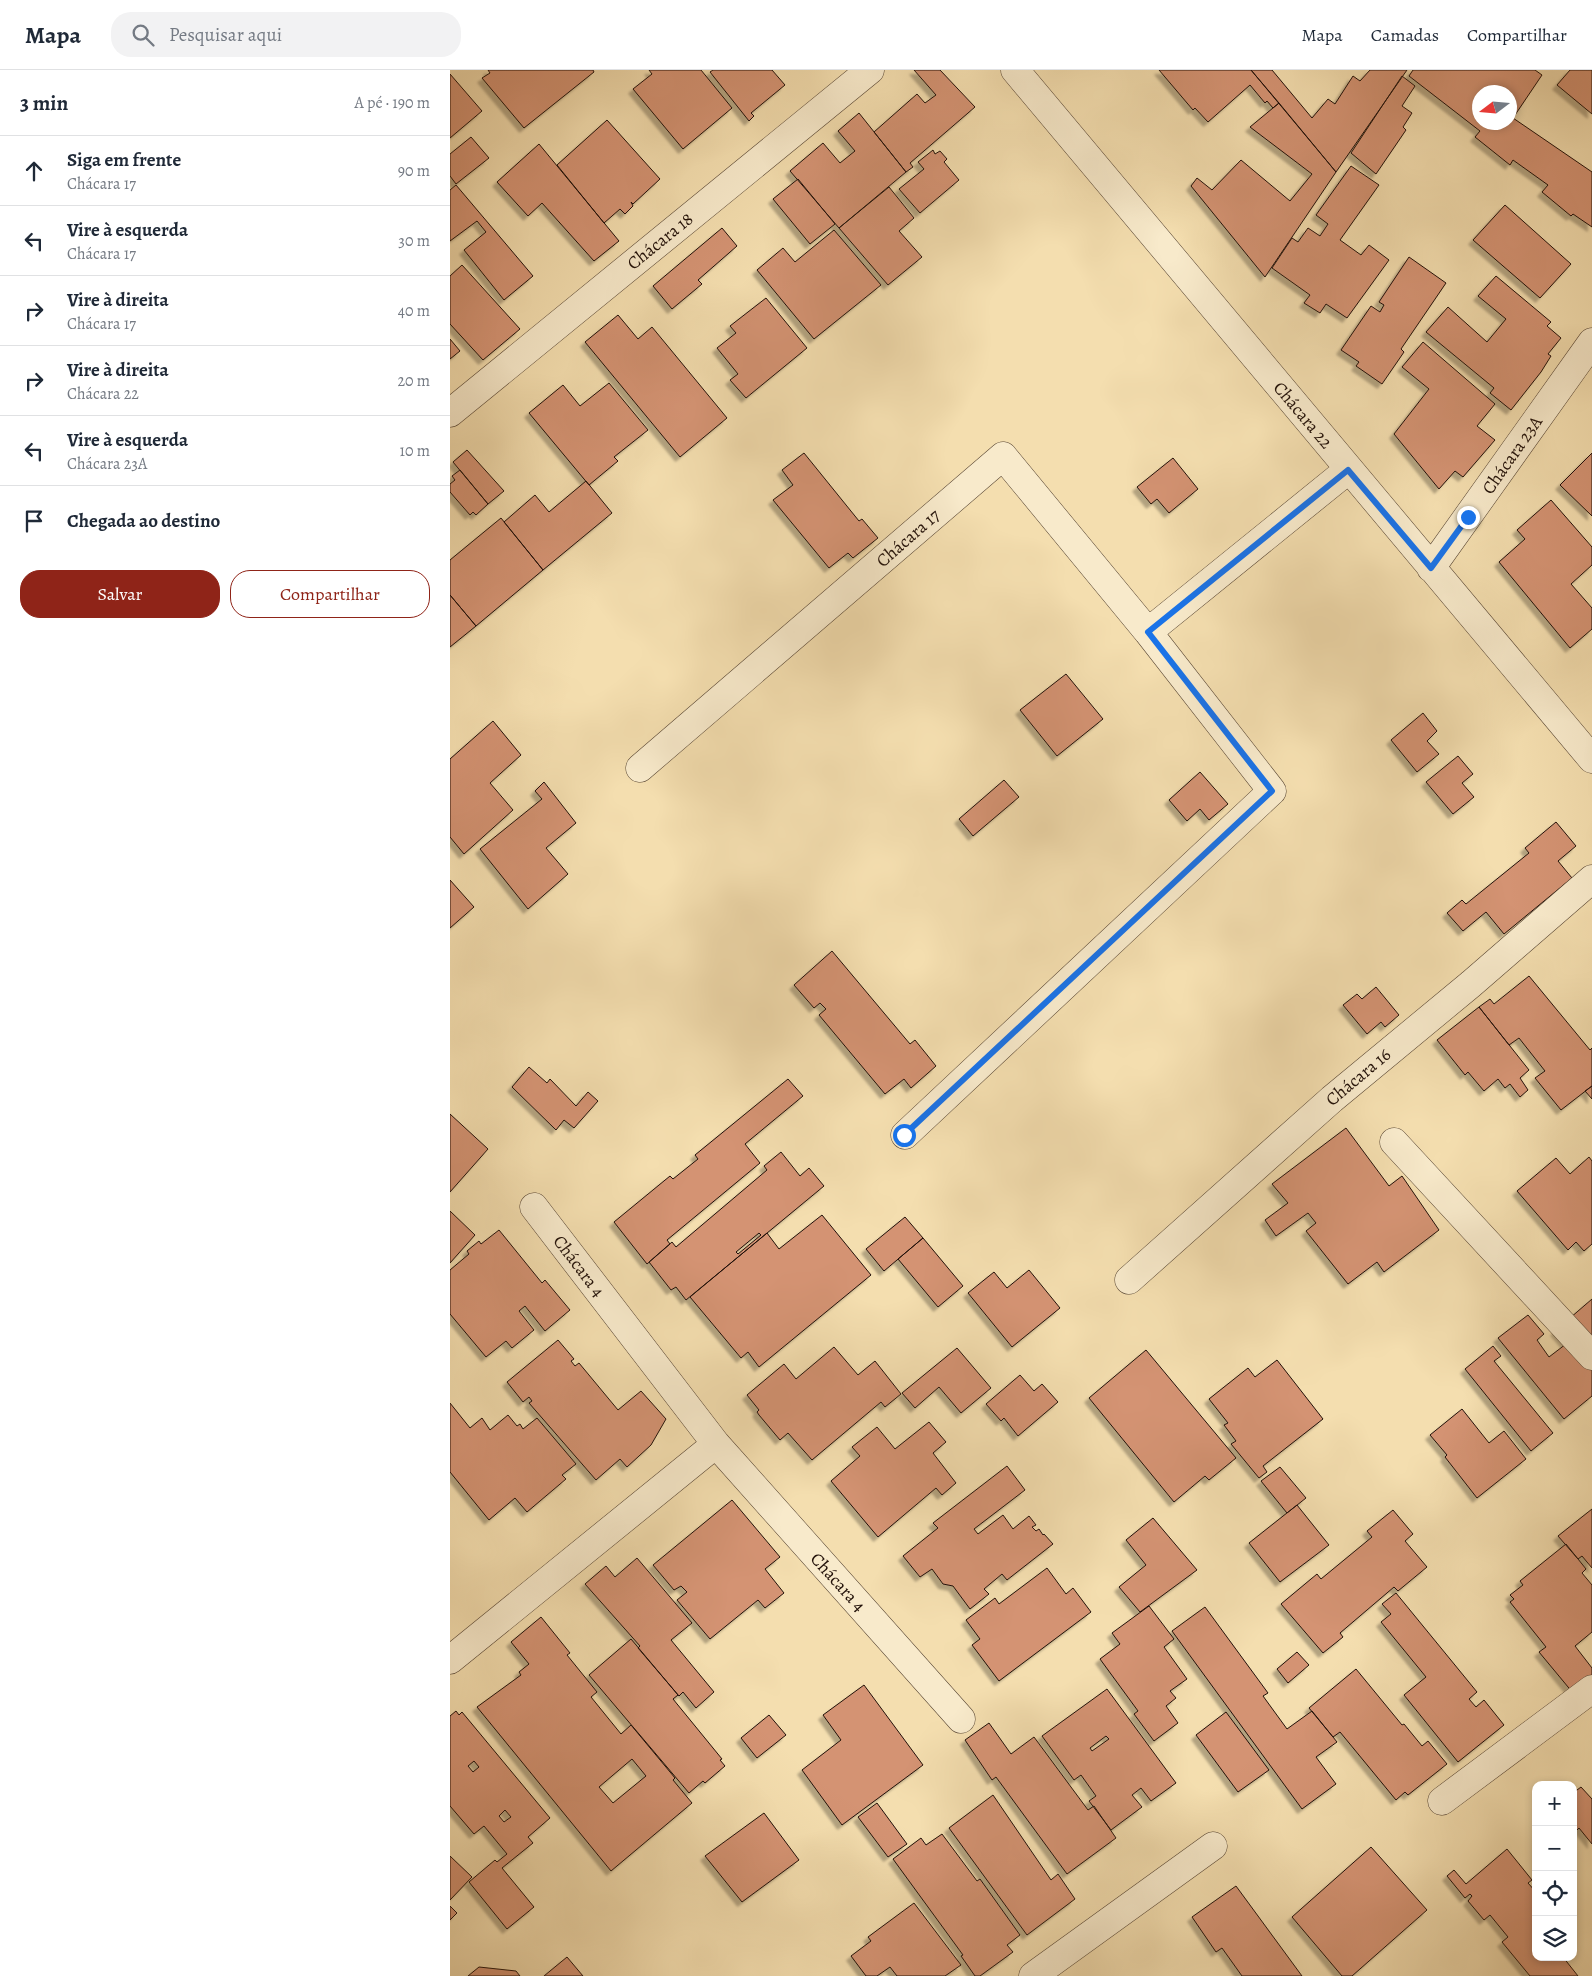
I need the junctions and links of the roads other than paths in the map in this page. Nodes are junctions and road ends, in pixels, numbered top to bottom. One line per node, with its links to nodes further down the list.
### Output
1 (870, 70): 4 (street, Chácara 18)
2 (1023, 74): 5 (street, Chácara 22)
3 (1592, 342): 6 (street, Chácara 23A)
4 (450, 413)
5 (1348, 470): 6 (street, Chácara 22); 7 (street)
6 (1431, 568): 8 (street, Chácara 22)
7 (1148, 632): 9 (street, Chácara 17); 11 (street, Chácara 17)
8 (1592, 760)
9 (640, 768)
10 (1592, 879): 14 (street, Chácara 16)
11 (904, 1135)
12 (1394, 1142): 15 (street)
13 (534, 1208): 16 (street, Chácara 4)
14 (1129, 1280)
15 (1592, 1356)
16 (716, 1444): 17 (street); 19 (street, Chácara 4)
17 (450, 1660)
18 (1592, 1689): 20 (street)
19 (961, 1719)
20 (1442, 1801)
21 (1213, 1846): 22 (street)
22 (1033, 1976)

